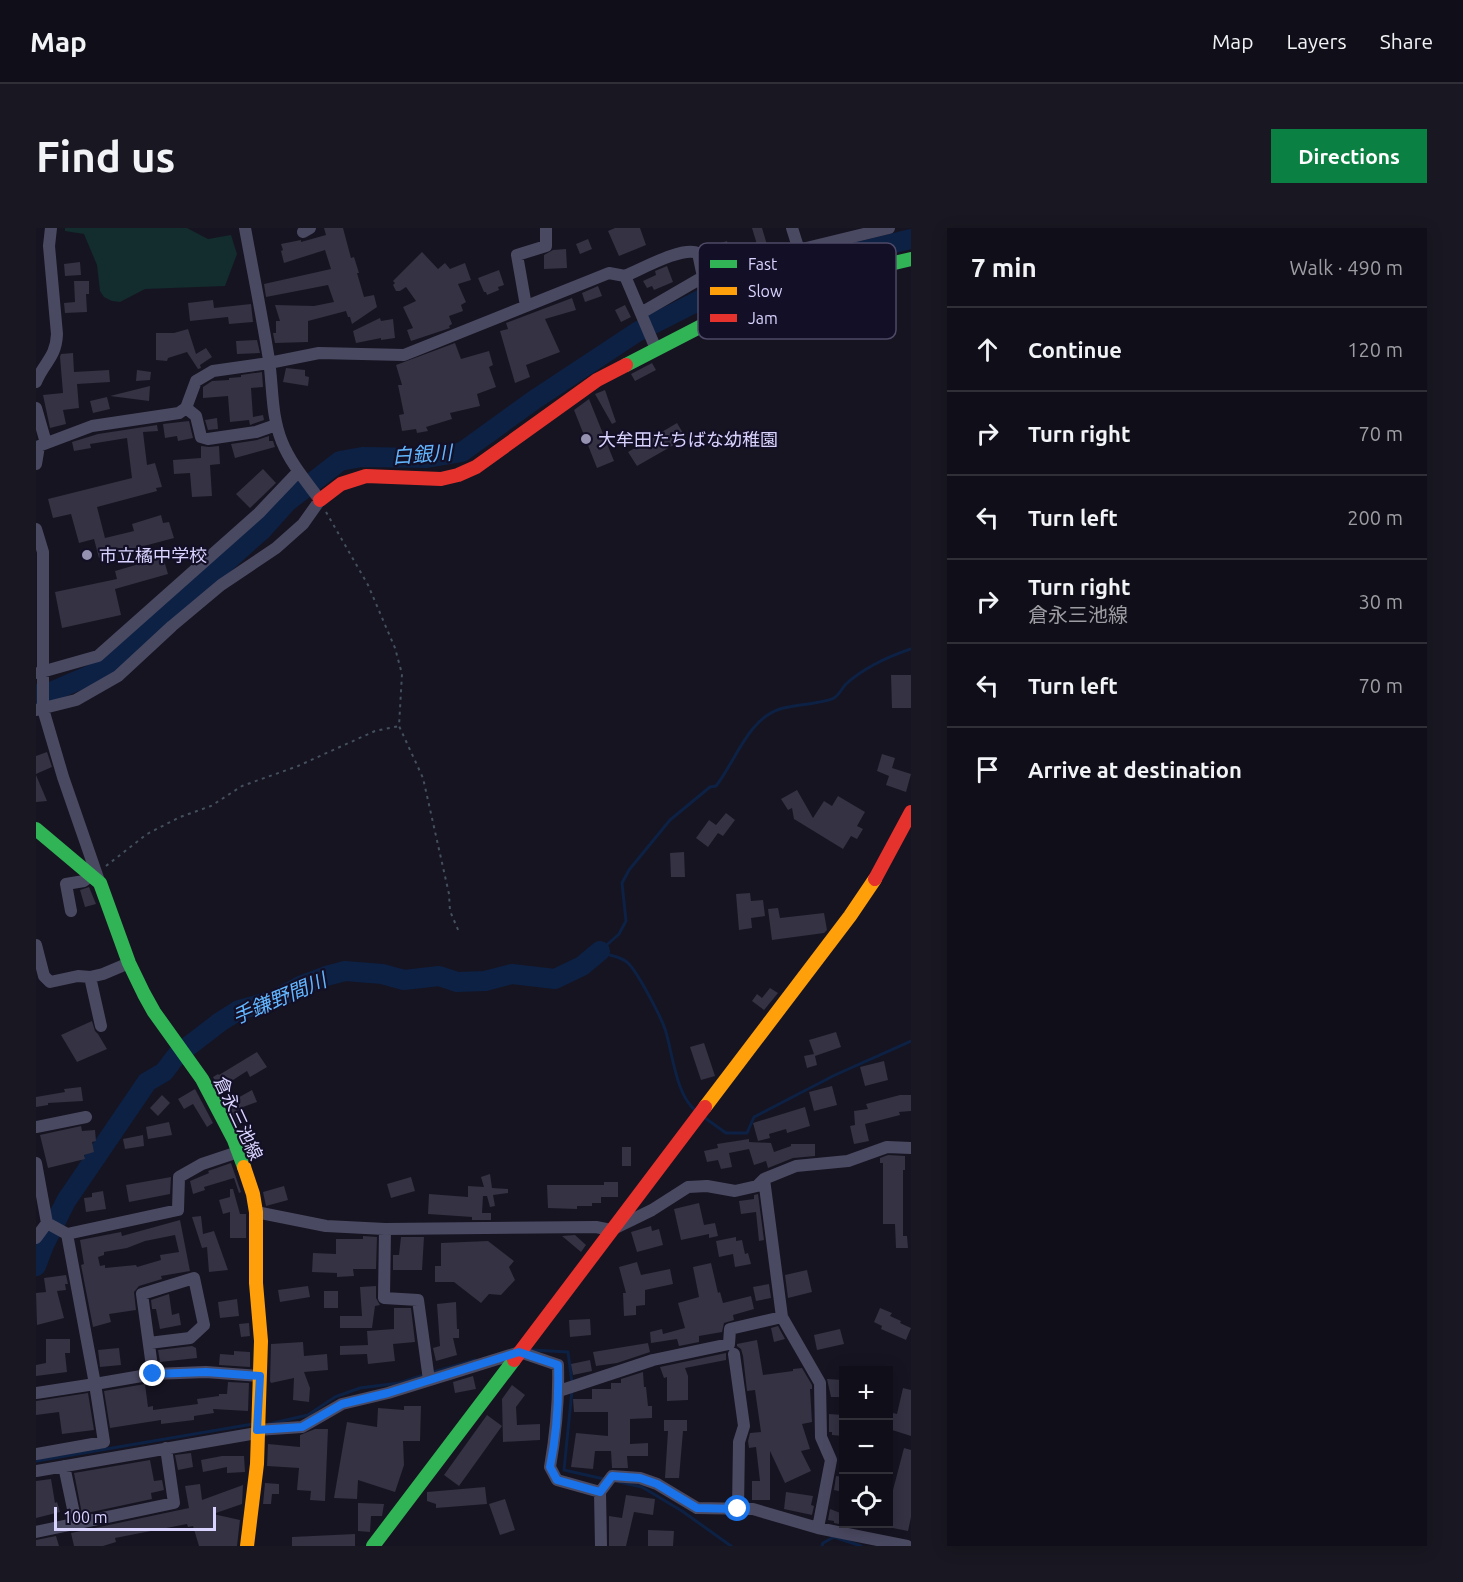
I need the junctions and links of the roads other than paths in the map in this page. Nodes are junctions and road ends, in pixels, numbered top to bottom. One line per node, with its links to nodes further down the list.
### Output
1 (51, 228): 18 (street)
2 (246, 228): 17 (street)
3 (546, 228): 13 (street)
4 (792, 228): 6 (street)
5 (889, 228): 7 (street)
6 (796, 243)
7 (833, 243)
8 (698, 253): 11 (street)
9 (911, 259): 10 (street)
10 (896, 262)
11 (625, 276): 13 (street); 14 (street)
12 (698, 280): 14 (street)
13 (526, 306): 17 (street)
14 (643, 317): 16 (street)
15 (698, 328): 16 (street)
16 (656, 349): 25 (street)
17 (269, 363): 20 (street); 21 (street)
18 (36, 382)
19 (36, 408): 22 (street)
20 (186, 408): 21 (street); 22 (street)
21 (276, 425): 24 (street)
22 (40, 446): 23 (street)
23 (36, 464)
24 (299, 473): 25 (street); 27 (street)
25 (317, 496): 28 (street)
26 (36, 529): 27 (street)
27 (39, 673): 28 (street)
28 (40, 710): 31 (street)
29 (911, 812): 47 (street)
30 (36, 829): 31 (street, 倉永三池線)
31 (95, 877): 32 (street); 34 (street, 倉永三池線)
32 (71, 912)
33 (36, 945): 35 (street)
34 (129, 963): 35 (street); 40 (street, 倉永三池線)
35 (90, 977): 36 (street)
36 (101, 1026)
37 (86, 1117): 38 (street)
38 (36, 1127)
39 (911, 1148): 42 (street)
40 (238, 1152): 44 (street, 倉永三池線); 48 (street)
41 (36, 1163): 43 (street)
42 (764, 1179): 47 (street); 50 (street)
43 (38, 1189): 45 (street)
44 (256, 1212): 46 (street); 55 (street, 倉永三池線)
45 (47, 1223): 48 (street); 49 (street)
46 (385, 1228): 47 (street); 56 (street)
47 (611, 1230): 52 (street)
48 (67, 1234): 57 (street)
49 (36, 1238)
50 (782, 1317): 58 (street); 68 (street)
51 (149, 1343): 51 (street); 54 (street)
52 (519, 1352): 56 (street); 58 (street); 71 (street)
53 (734, 1354): 66 (street)
54 (153, 1374): 55 (street); 57 (street)
55 (260, 1376): 60 (street, 倉永三池線)
56 (429, 1380): 60 (street)
57 (94, 1384): 59 (street); 62 (street)
58 (559, 1391): 65 (street)
59 (36, 1393)
60 (257, 1431): 61 (street); 70 (street, 倉永三池線)
61 (166, 1448): 63 (street); 67 (street)
62 (36, 1454)
63 (64, 1466): 64 (street); 67 (street)
64 (36, 1471)
65 (600, 1492): 66 (street); 72 (street)
66 (738, 1509): 68 (street)
67 (76, 1523): 69 (street)
68 (818, 1528): 73 (street)
69 (36, 1532)
70 (247, 1546)
71 (373, 1546)
72 (601, 1546)
73 (907, 1546)

